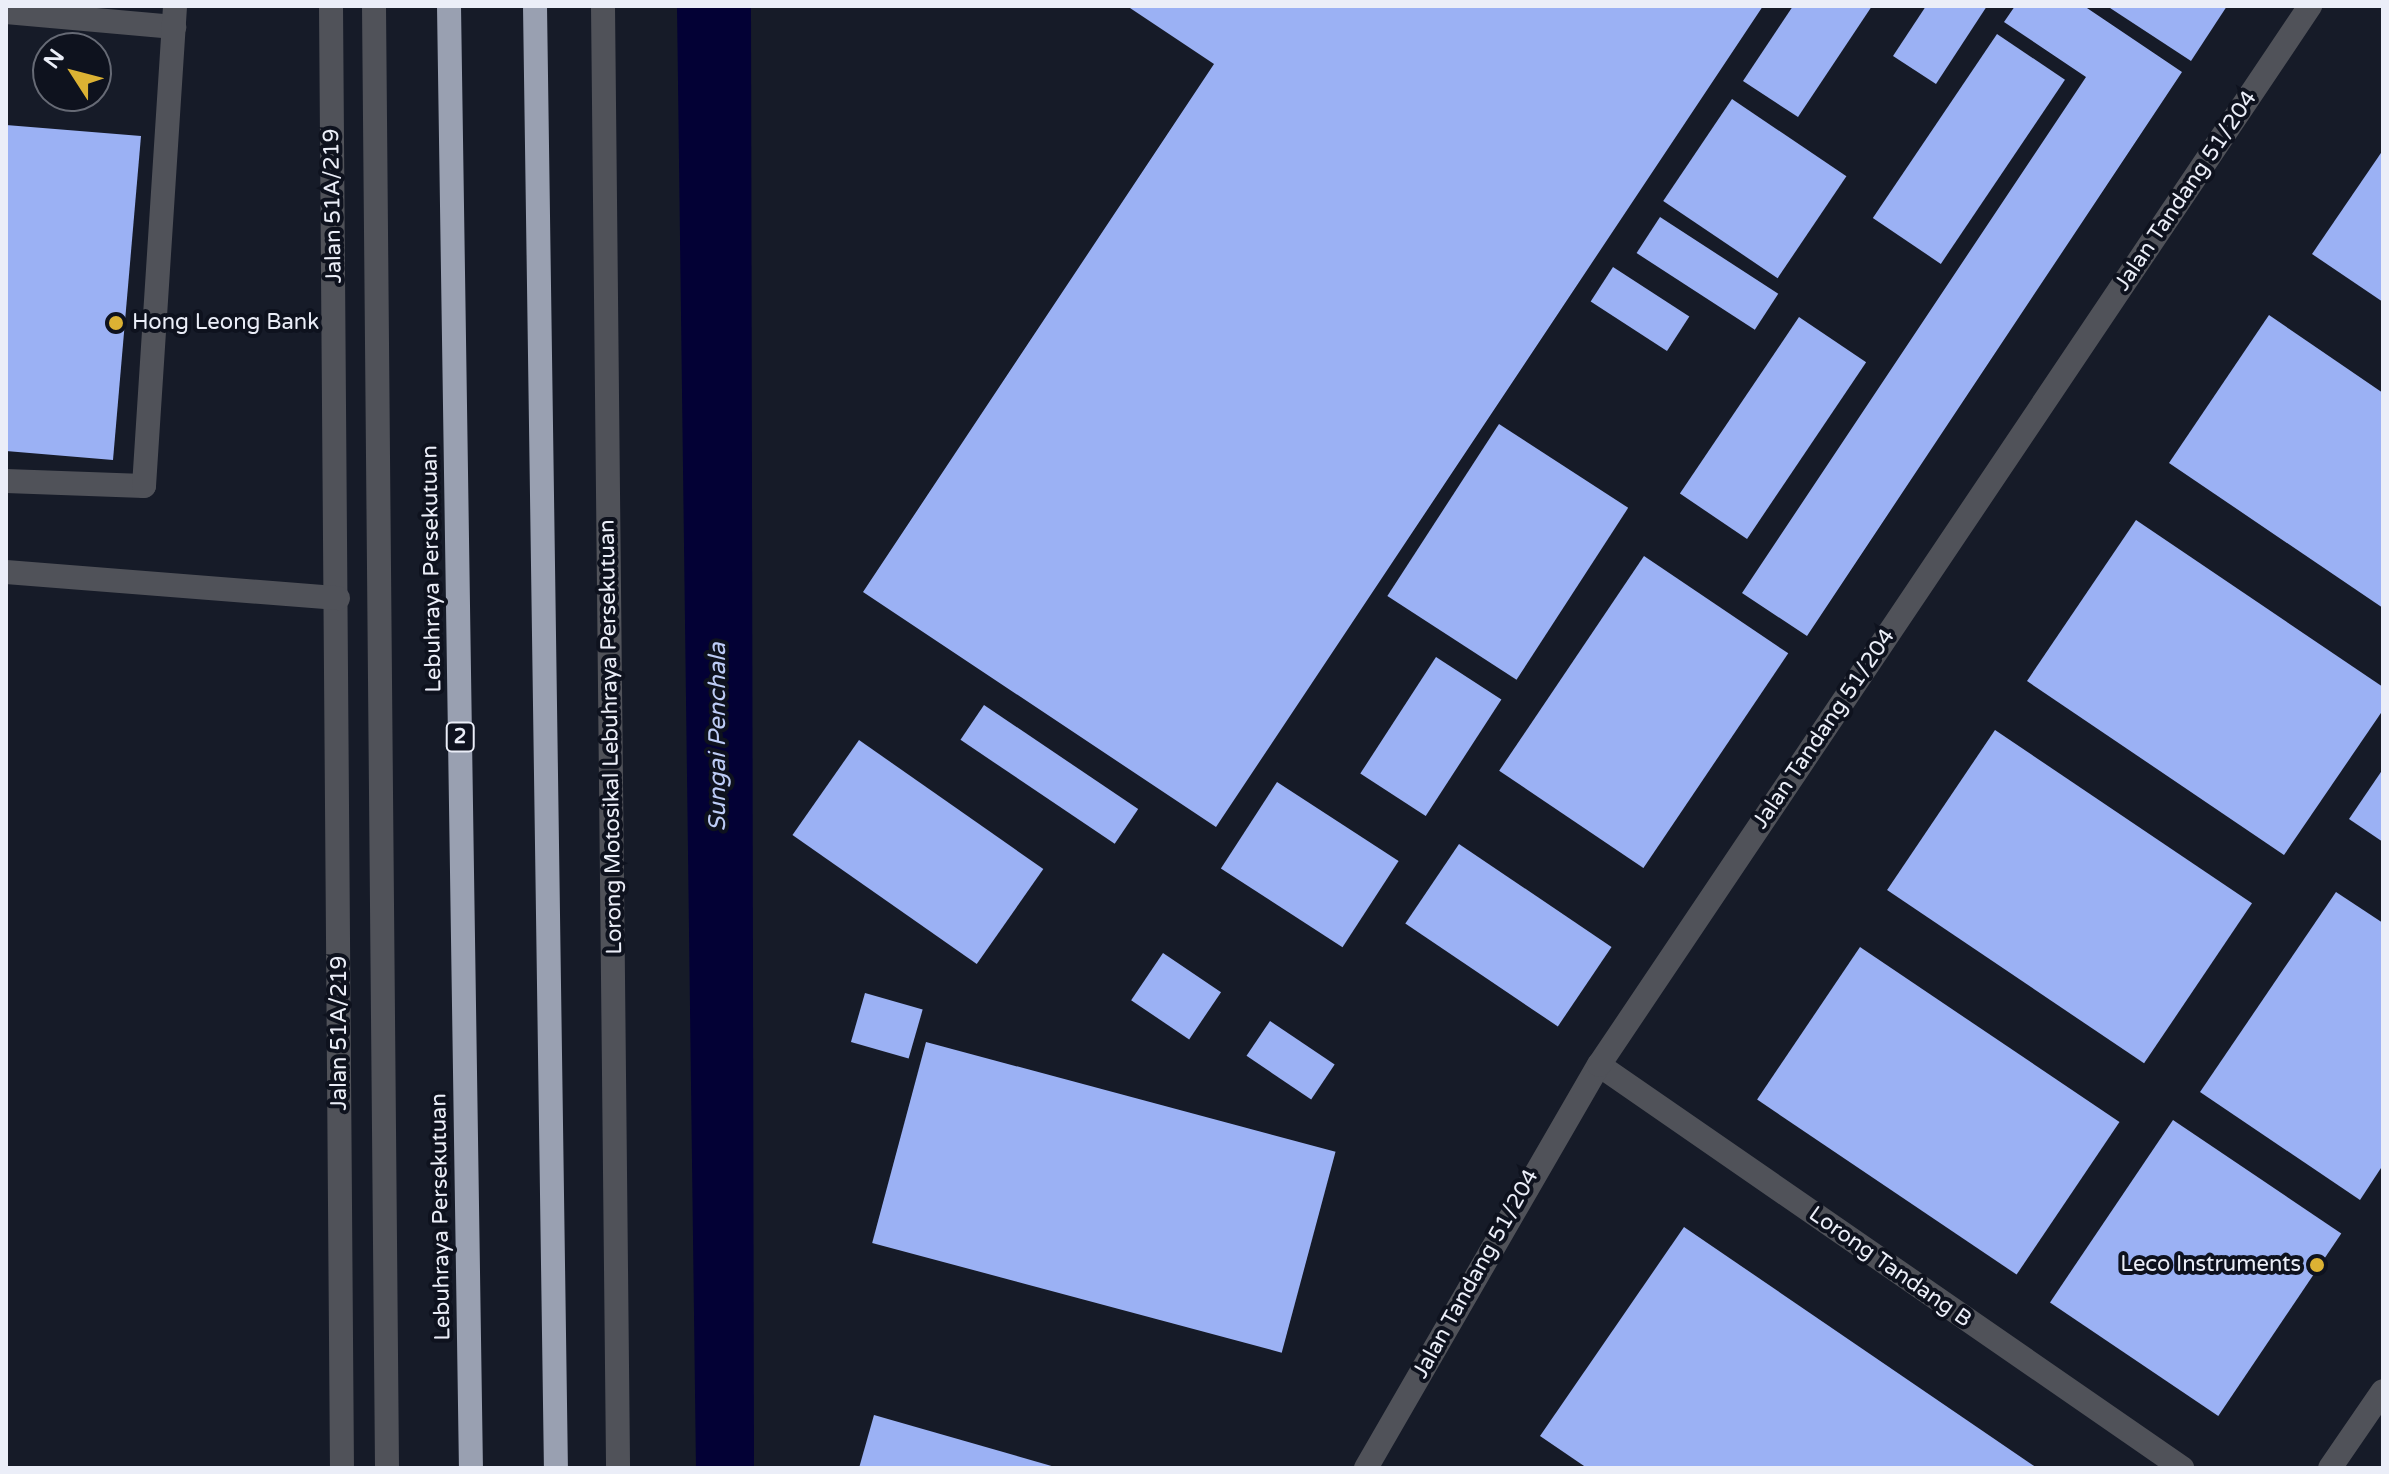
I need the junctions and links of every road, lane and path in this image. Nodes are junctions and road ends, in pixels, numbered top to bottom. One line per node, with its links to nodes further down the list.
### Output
1 (331, 6): 11 (street, Jalan 51A/219)
2 (374, 6): 15 (street)
3 (449, 6): 16 (highway, Lebuhraya Persekutuan / 2)
4 (535, 6): 17 (highway)
5 (603, 6): 18 (street, Lorong Motosikal Lebuhraya Persekutuan)
6 (2310, 6): 12 (street, Jalan Tandang 51/204)
7 (6, 12): 8 (street)
8 (175, 17): 9 (street)
9 (6, 481)
10 (6, 572): 11 (street)
11 (338, 598): 14 (street, Jalan 51A/219)
12 (1599, 1065): 19 (street, Jalan Tandang 51/204); 20 (street, Lorong Tandang B)
13 (2383, 1391): 21 (street)
14 (342, 1468)
15 (387, 1468)
16 (471, 1468)
17 (556, 1468)
18 (618, 1468)
19 (1366, 1468)
20 (2182, 1468)
21 (2330, 1468)

